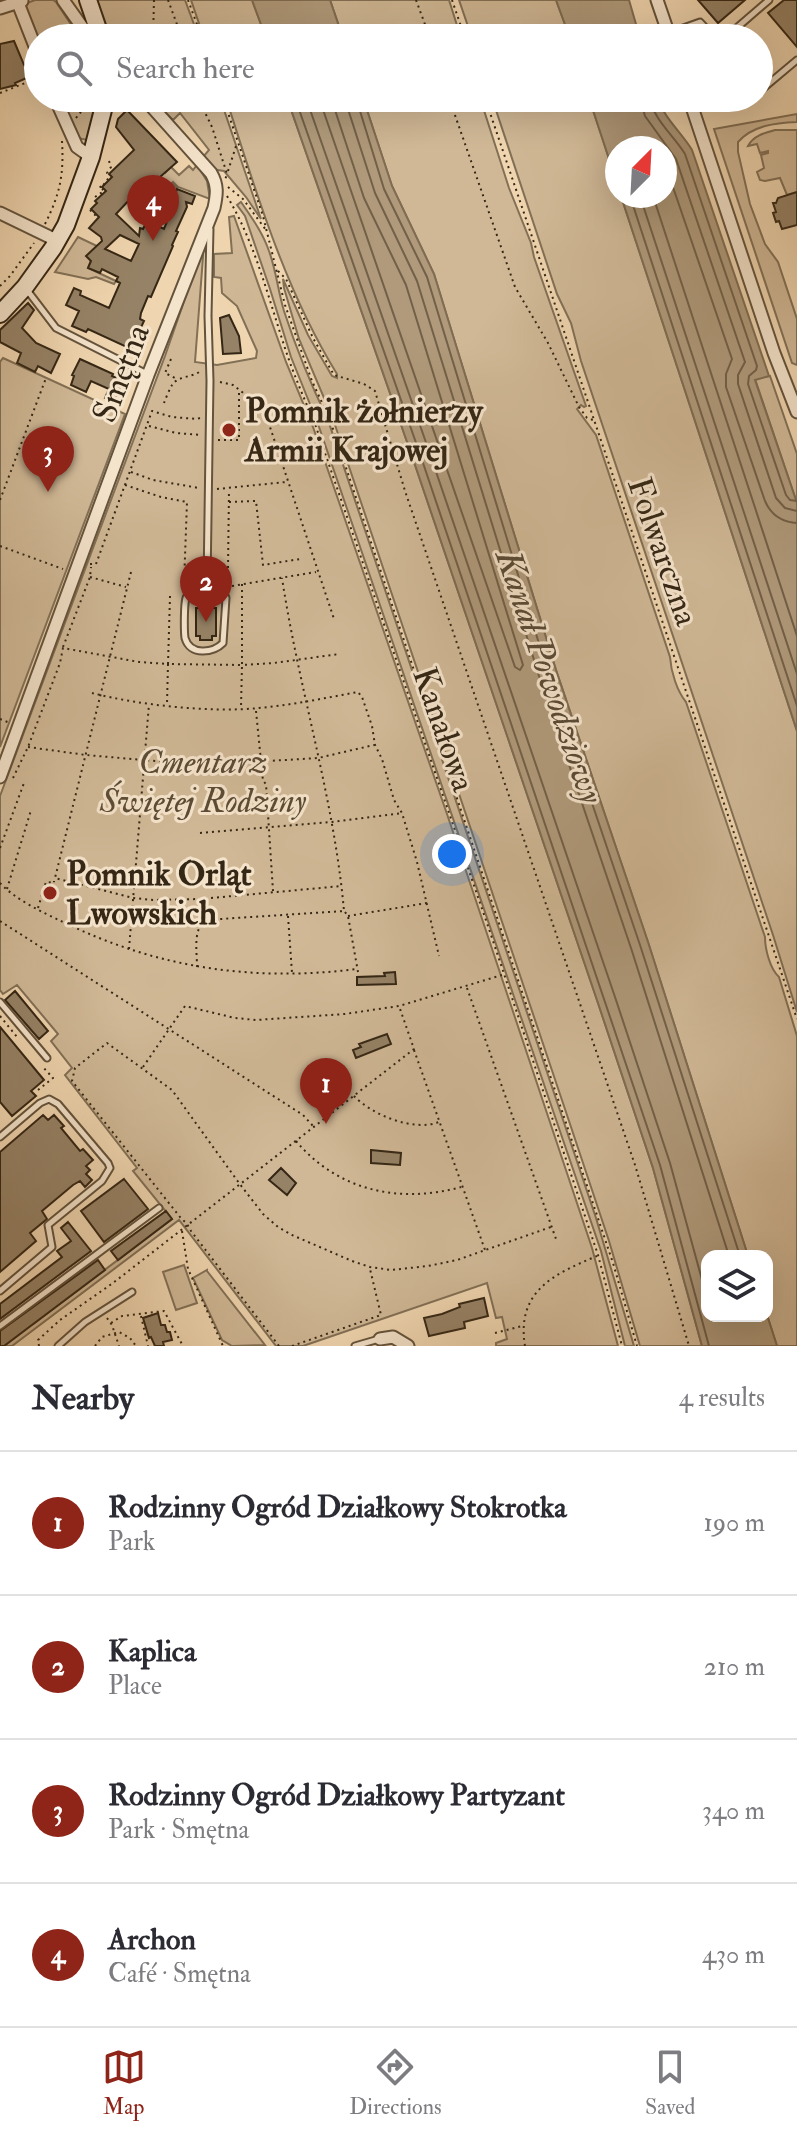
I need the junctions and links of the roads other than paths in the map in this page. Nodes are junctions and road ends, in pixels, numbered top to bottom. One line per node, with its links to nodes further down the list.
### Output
1 (63, 0): 6 (street)
2 (88, 0): 7 (street)
3 (657, 0): 8 (street)
4 (769, 0): 9 (lane)
5 (13, 3): 10 (street)
6 (80, 24)
7 (96, 24)
8 (665, 24)
9 (741, 24)
10 (24, 25)
11 (797, 60): 12 (lane)
12 (773, 80)
13 (61, 112): 17 (street)
14 (102, 112): 17 (street)
15 (157, 112): 19 (street, Smętna)
16 (694, 112): 24 (street)
17 (91, 157): 20 (street)
18 (0, 213): 20 (street)
19 (210, 220): 23 (street, Smętna); 26 (lane)
20 (58, 241): 21 (street)
21 (25, 287): 22 (street); 23 (lane)
22 (0, 314)
23 (148, 375): 27 (street, Smętna)
24 (792, 383): 25 (street)
25 (797, 412)
26 (207, 584): 26 (lane)
27 (0, 777)
28 (0, 1002): 29 (lane)
29 (47, 1058)
30 (0, 1137): 32 (lane)
31 (159, 1208): 34 (lane)
32 (0, 1291)
33 (132, 1292): 36 (lane)
34 (0, 1326)
35 (380, 1339): 37 (lane); 38 (street)
36 (58, 1346)
37 (355, 1346)
38 (408, 1346)

